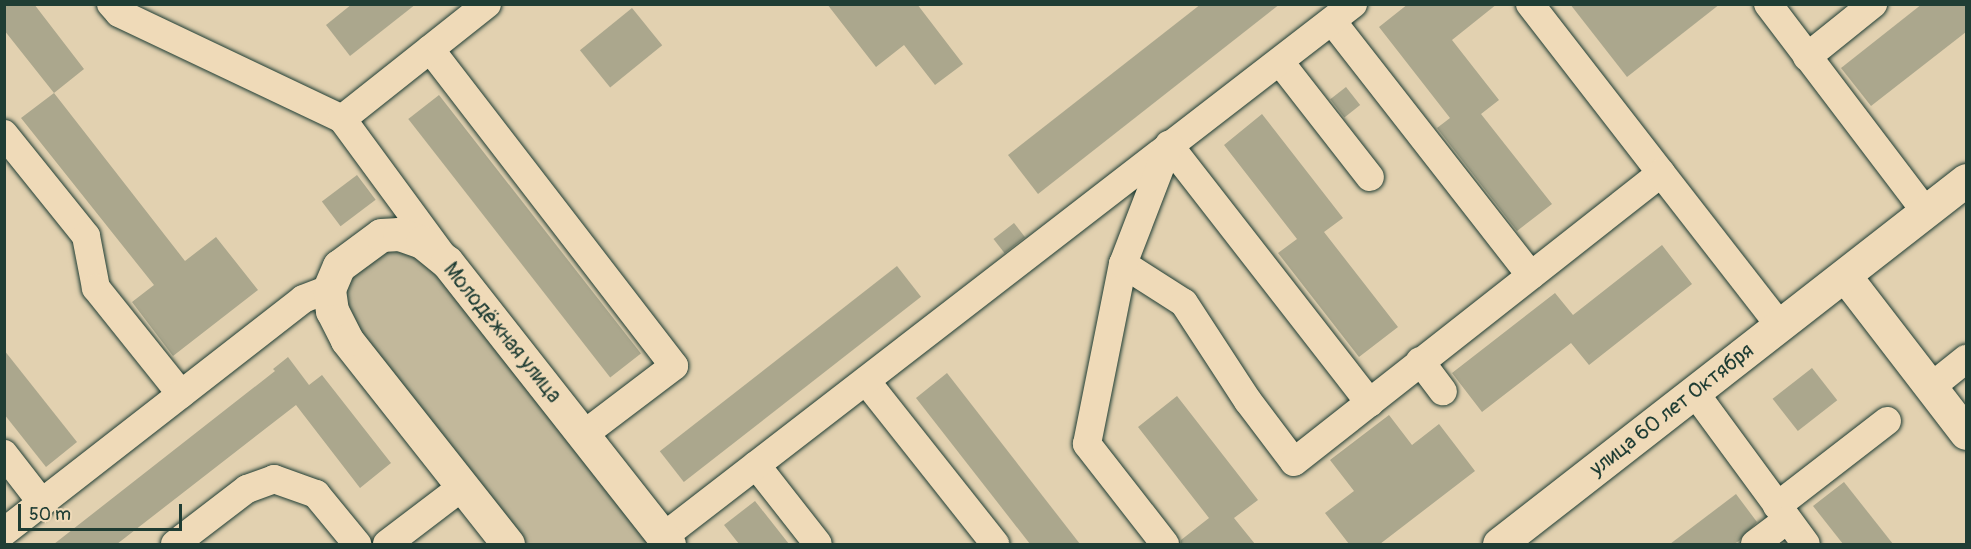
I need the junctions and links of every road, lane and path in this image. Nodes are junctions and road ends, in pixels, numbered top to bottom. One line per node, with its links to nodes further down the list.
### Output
1 (111, 4): 10 (street)
2 (487, 4): 7 (street)
3 (1530, 4): 13 (street)
4 (1768, 4): 8 (street)
5 (1873, 4): 8 (street)
6 (1342, 13): 9 (street); 19 (street)
7 (430, 50): 10 (street); 33 (street)
8 (1807, 57): 16 (street)
9 (1280, 62): 12 (street); 14 (street)
10 (342, 119): 17 (street)
11 (4, 134): 29 (street)
12 (1169, 146): 18 (street); 25 (street); 30 (street)
13 (1661, 173): 19 (street); 22 (street)
14 (1370, 177)
15 (1966, 180): 16 (main road, улица 60 лет Октября)
16 (1926, 212): 20 (main road, улица 60 лет Октября)
17 (447, 262): 21 (main road, Молодёжная улица); 33 (main road, Молодёжная улица)
18 (1123, 264): 30 (street); 47 (street)
19 (1531, 276): 24 (street)
20 (1845, 276): 22 (main road, улица 60 лет Октября); 26 (main road)
21 (329, 289): 29 (street); 36 (main road)
22 (1780, 326): 28 (main road, улица 60 лет Октября)
23 (1966, 359): 26 (street)
24 (1420, 361): 27 (street); 30 (street)
25 (866, 381): 35 (street); 46 (street)
26 (1931, 387): 32 (main road)
27 (1443, 391)
28 (1695, 393): 38 (street); 48 (main road, улица 60 лет Октября)
29 (181, 394): 37 (street)
30 (1370, 403)
31 (1887, 421): 38 (street)
32 (1966, 433)
33 (583, 435): 40 (main road, Молодёжная улица)
34 (4, 454): 37 (street)
35 (756, 465): 40 (street); 45 (street)
36 (463, 486): 43 (street); 44 (main road)
37 (42, 503): 39 (street)
38 (1782, 513): 49 (street); 50 (street)
39 (4, 532)
40 (666, 541)
41 (175, 544): 42 (street)
42 (357, 544)
43 (387, 544)
44 (508, 544)
45 (818, 544)
46 (995, 544)
47 (1165, 544)
48 (1499, 544)
49 (1755, 544)
50 (1806, 544)

